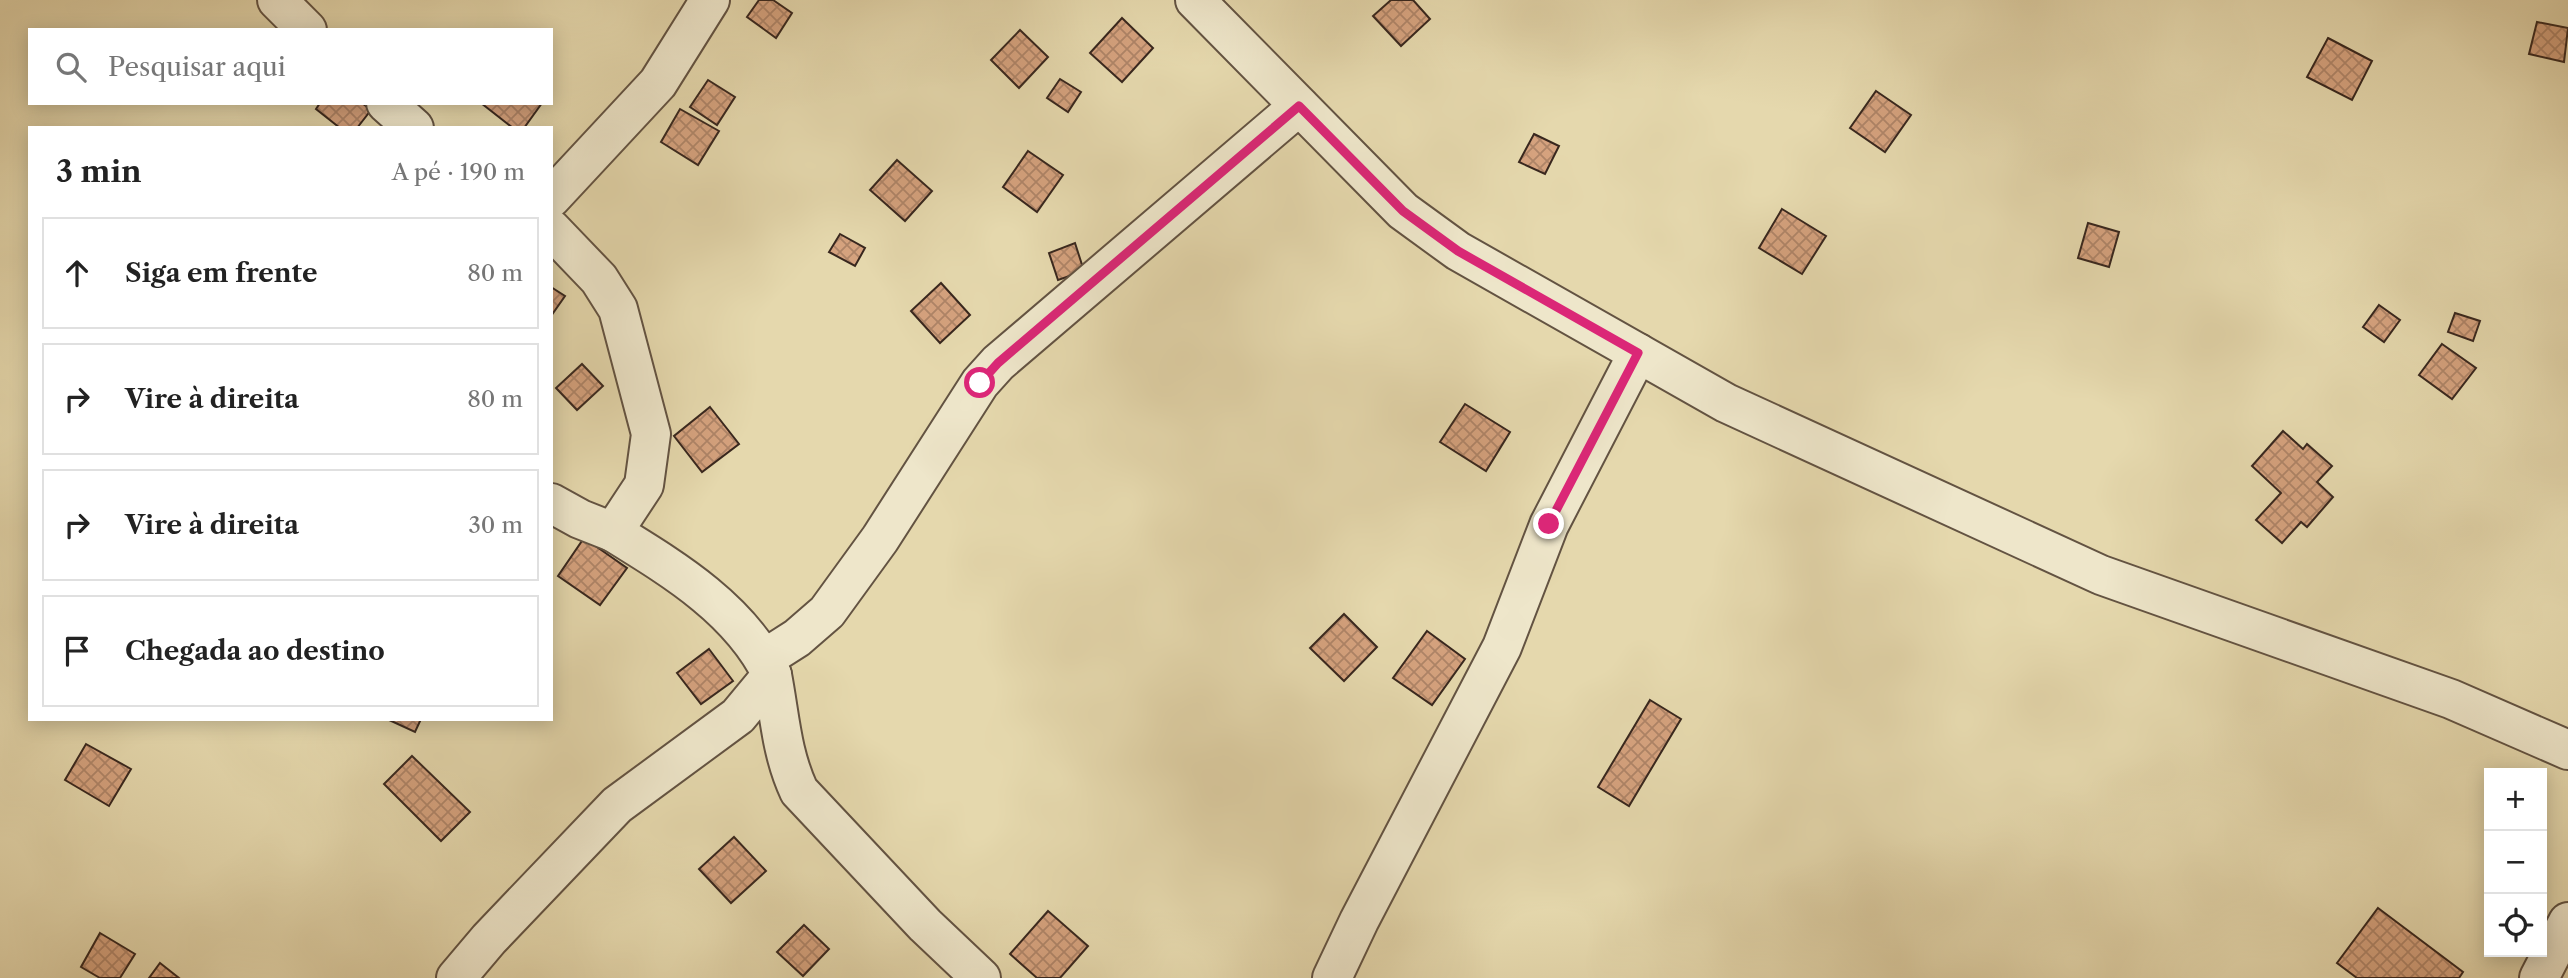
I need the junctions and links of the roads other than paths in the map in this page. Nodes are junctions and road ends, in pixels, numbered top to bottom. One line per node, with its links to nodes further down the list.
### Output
1 (277, 0): 4 (street)
2 (709, 0): 8 (street)
3 (1195, 0): 6 (street)
4 (305, 28)
5 (388, 105): 7 (street)
6 (1299, 106): 10 (street); 13 (street)
7 (412, 126)
8 (553, 196)
9 (553, 231): 12 (street)
10 (1638, 353): 14 (street); 18 (street)
11 (553, 504): 12 (street)
12 (613, 532): 13 (street)
13 (768, 667): 16 (street); 17 (street)
14 (2568, 750)
15 (2568, 922): 19 (street)
16 (456, 978)
17 (981, 978)
18 (1332, 978)
19 (2539, 978)

